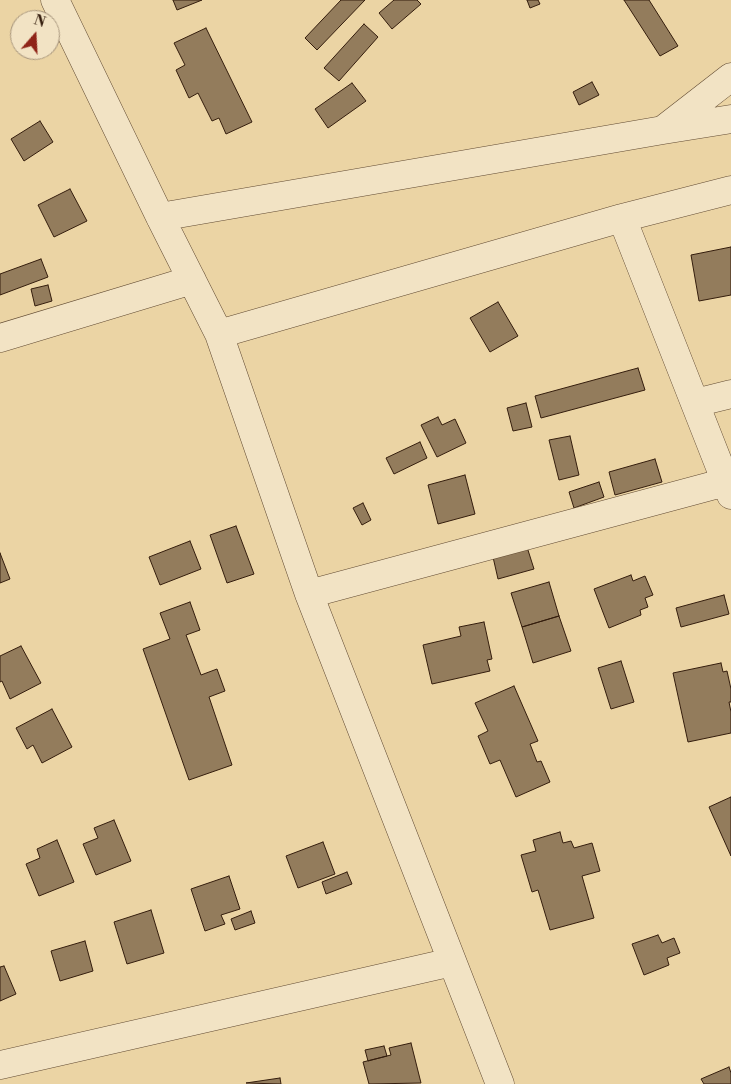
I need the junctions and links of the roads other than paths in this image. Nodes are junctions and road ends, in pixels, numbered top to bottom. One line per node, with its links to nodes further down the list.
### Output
1 (55, 0): 6 (street)
2 (731, 78): 4 (street)
3 (731, 120): 4 (street)
4 (663, 130): 6 (street)
5 (731, 190): 7 (street)
6 (160, 217): 8 (street)
7 (622, 218): 9 (street); 12 (street)
8 (192, 280): 9 (street); 10 (street)
9 (219, 334): 14 (street)
10 (0, 338)
11 (731, 394): 12 (street)
12 (695, 403): 13 (street)
13 (728, 489): 14 (street)
14 (309, 594): 15 (street)
15 (452, 962): 16 (street); 17 (street)
16 (0, 1066)
17 (500, 1084)

